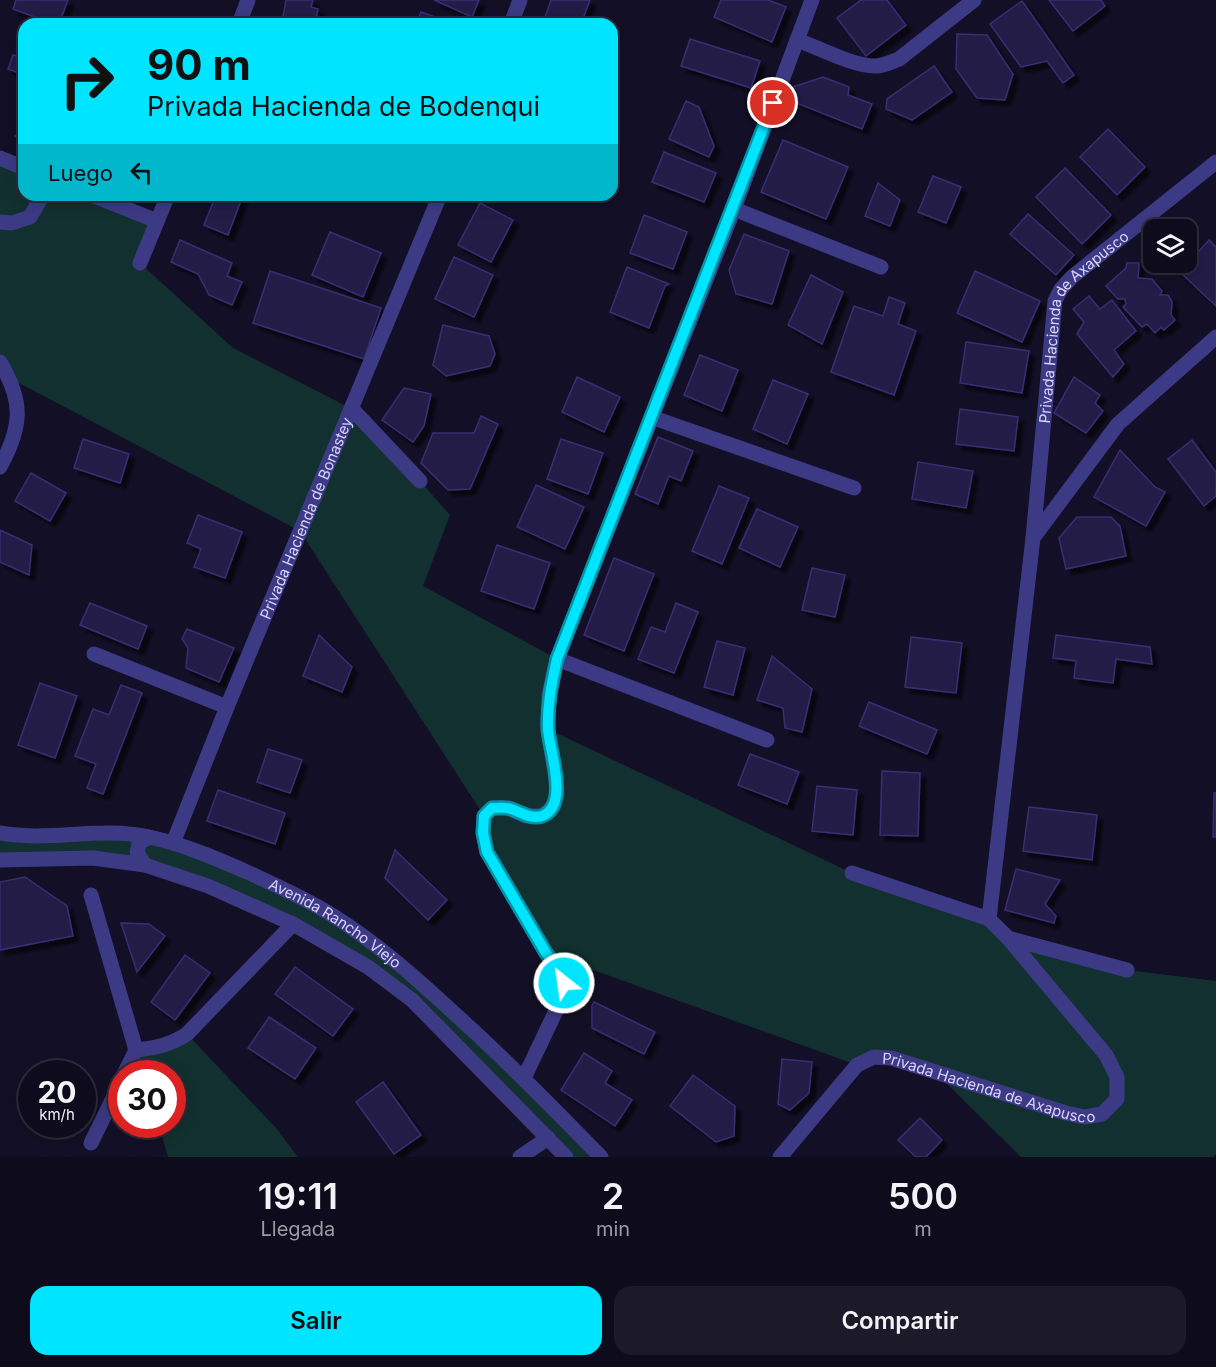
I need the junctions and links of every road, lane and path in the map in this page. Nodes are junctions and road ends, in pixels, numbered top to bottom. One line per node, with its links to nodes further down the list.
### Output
1 (248, 0): 5 (street)
2 (520, 0): 6 (street)
3 (812, 0): 7 (street)
4 (974, 0): 7 (street)
5 (240, 18)
6 (513, 18)
7 (797, 40): 15 (street)
8 (0, 158): 10 (street)
9 (1216, 162): 27 (street, Privada Hacienda de Axapusco)
10 (18, 166)
11 (39, 201): 17 (street)
12 (107, 201): 16 (street)
13 (165, 201): 16 (street)
14 (438, 201): 22 (street, Privada Hacienda de Bonastey)
15 (734, 209): 19 (street); 23 (street)
16 (157, 221): 18 (street)
17 (0, 222)
18 (140, 263)
19 (881, 267)
20 (1216, 337): 27 (street, Privada Hacienda de Axapusco)
21 (0, 362): 24 (street)
22 (352, 409): 25 (street, Privada Hacienda de Bonastey); 30 (street, Privada Hacienda de Bonastey)
23 (651, 417): 26 (street); 29 (street)
24 (0, 467)
25 (420, 481)
26 (854, 488)
27 (1033, 538): 39 (street, Privada Hacienda de Axapusco)
28 (94, 654): 30 (street)
29 (557, 659): 31 (street); 47 (street)
30 (227, 707): 34 (street, Privada Hacienda de Bonastey)
31 (767, 740)
32 (0, 834): 33 (street, Avenida Rancho Viejo)
33 (149, 837): 34 (street, Avenida Rancho Viejo); 36 (street)
34 (173, 843): 44 (street, Avenida Rancho Viejo)
35 (0, 860): 36 (street, Avenida Rancho Viejo)
36 (145, 865): 40 (street, Avenida Rancho Viejo)
37 (852, 873): 39 (street, Privada Hacienda de Axapusco)
38 (91, 895): 43 (street)
39 (988, 919): 41 (street, Privada Hacienda de Axapusco)
40 (293, 924): 43 (street); 46 (street, Avenida Rancho Viejo)
41 (1008, 938): 42 (street); 55 (street, Privada Hacienda de Axapusco)
42 (1127, 970)
43 (136, 1050): 45 (street)
44 (496, 1051): 46 (street); 47 (street, Avenida Rancho Viejo)
45 (131, 1060)
46 (480, 1069): 49 (street, Avenida Rancho Viejo)
47 (524, 1078): 50 (street, Avenida Rancho Viejo)
48 (108, 1108): 51 (street)
49 (548, 1138): 52 (street); 53 (street, Avenida Rancho Viejo)
50 (584, 1139): 53 (street); 54 (street, Avenida Rancho Viejo)
51 (91, 1143)
52 (520, 1157)
53 (567, 1157)
54 (601, 1157)
55 (780, 1157)

